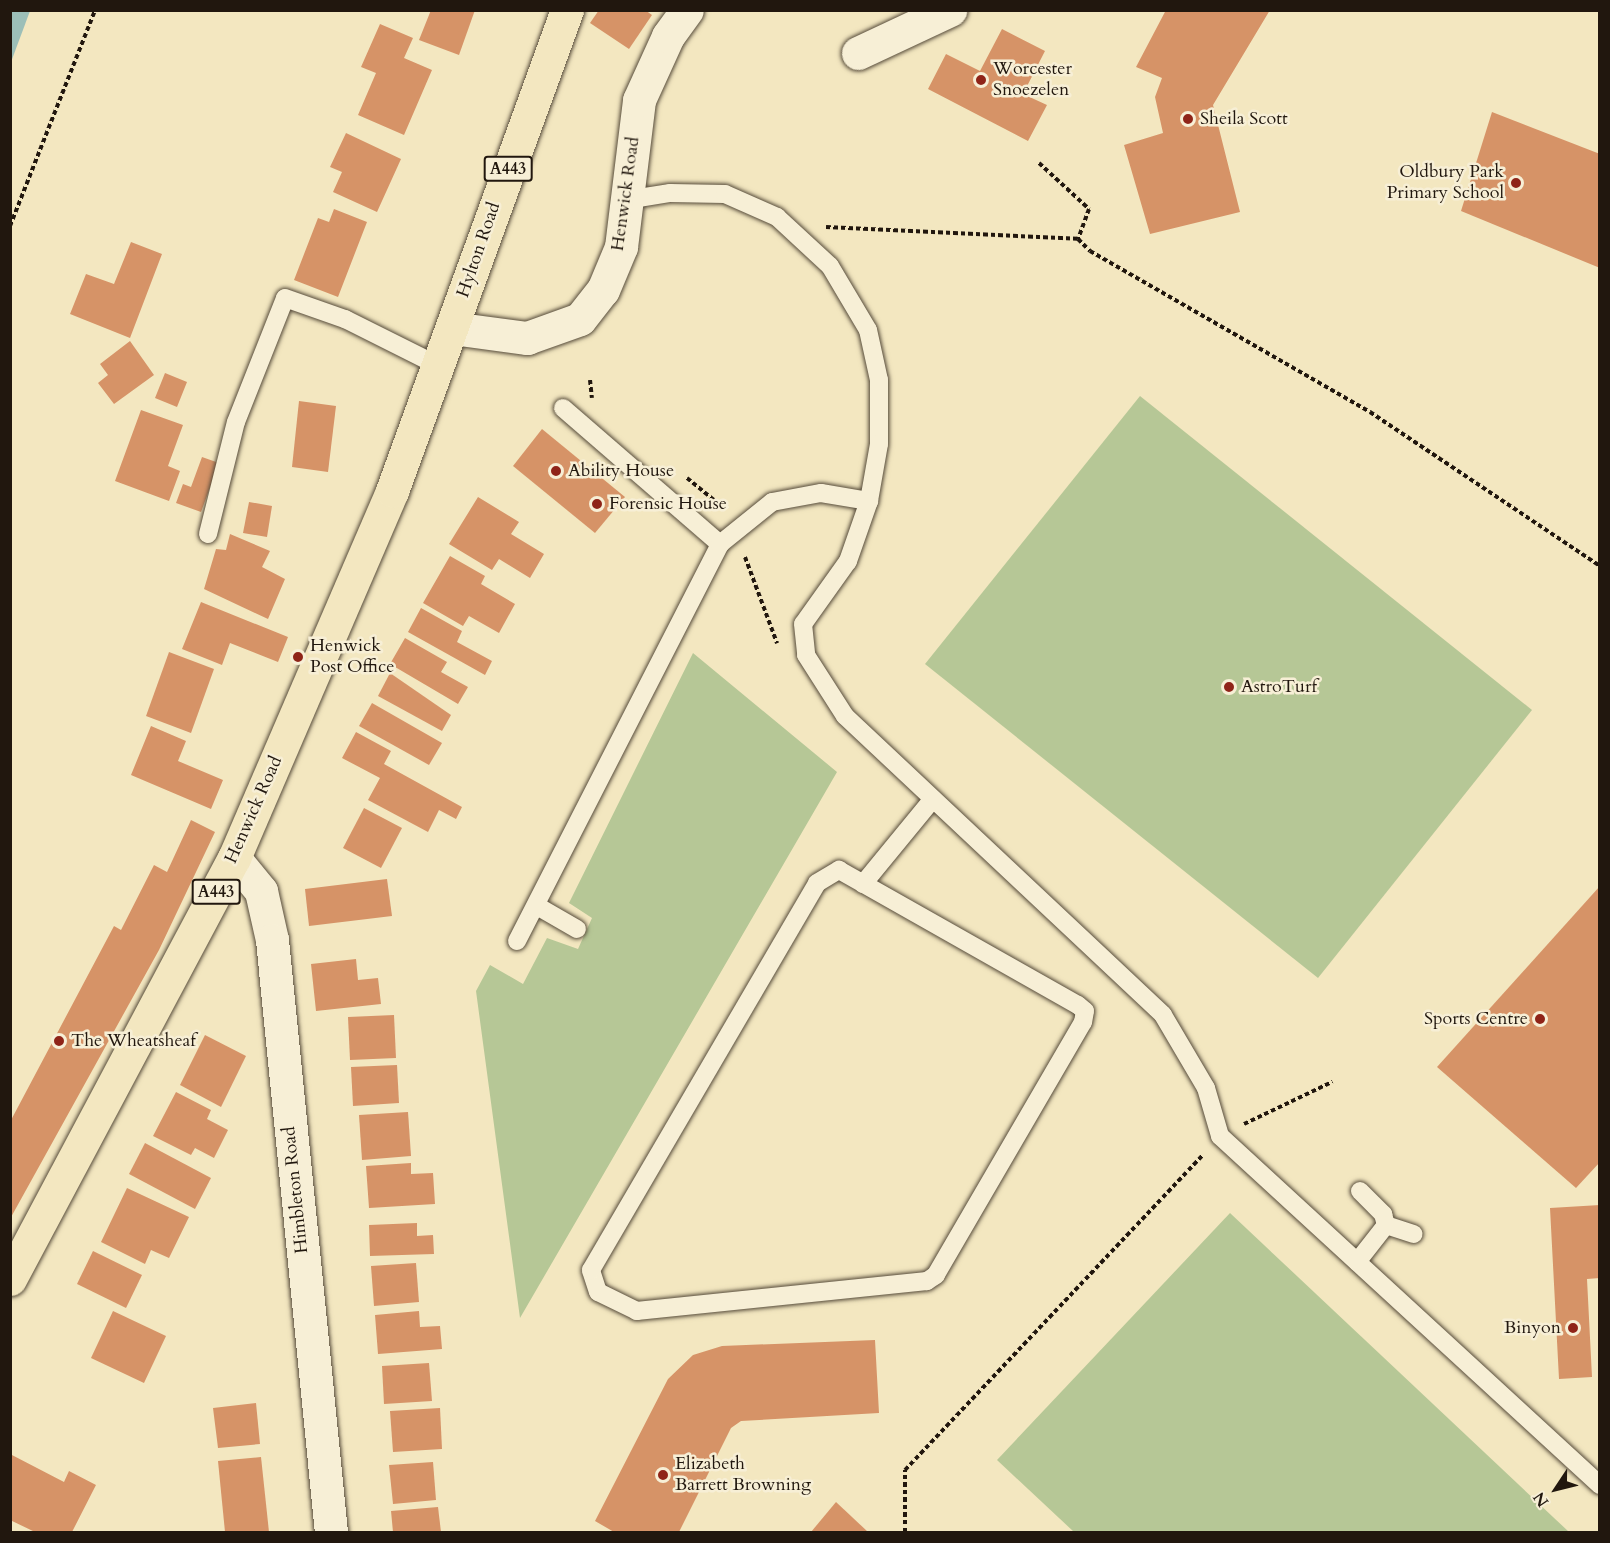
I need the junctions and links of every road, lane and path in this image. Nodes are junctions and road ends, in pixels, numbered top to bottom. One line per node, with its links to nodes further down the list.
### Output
1 (95, 10): 8 (path)
2 (567, 10): 11 (main road, Hylton Road / A443)
3 (687, 10): 7 (street, Henwick Road)
4 (950, 10): 5 (street)
5 (858, 53)
6 (1039, 163): 10 (path)
7 (626, 200): 9 (lane); 11 (street, Henwick Road)
8 (10, 226)
9 (796, 230): 10 (path); 15 (lane)
10 (1078, 239): 18 (path)
11 (452, 328): 12 (main road, Hylton Road / A443)
12 (441, 367): 14 (main road, Hylton Road / A443); 16 (lane)
13 (563, 408): 17 (lane)
14 (392, 491): 20 (main road, Henwick Road / A443)
15 (869, 501): 17 (lane); 19 (lane)
16 (208, 534)
17 (720, 544): 22 (lane)
18 (1599, 566)
19 (932, 800): 21 (lane); 26 (lane)
20 (234, 858): 31 (main road, Henwick Road / A443); 33 (street, Himbleton Road)
21 (863, 884): 21 (lane)
22 (537, 906): 23 (lane); 24 (lane)
23 (577, 929)
24 (517, 941)
25 (1332, 1083): 26 (path)
26 (1220, 1136): 30 (lane); 34 (path)
27 (1360, 1191): 28 (lane)
28 (1386, 1225): 29 (lane); 30 (lane)
29 (1414, 1234)
30 (1357, 1262): 32 (lane)
31 (10, 1279)
32 (1599, 1485)
33 (330, 1533)
34 (905, 1533)

